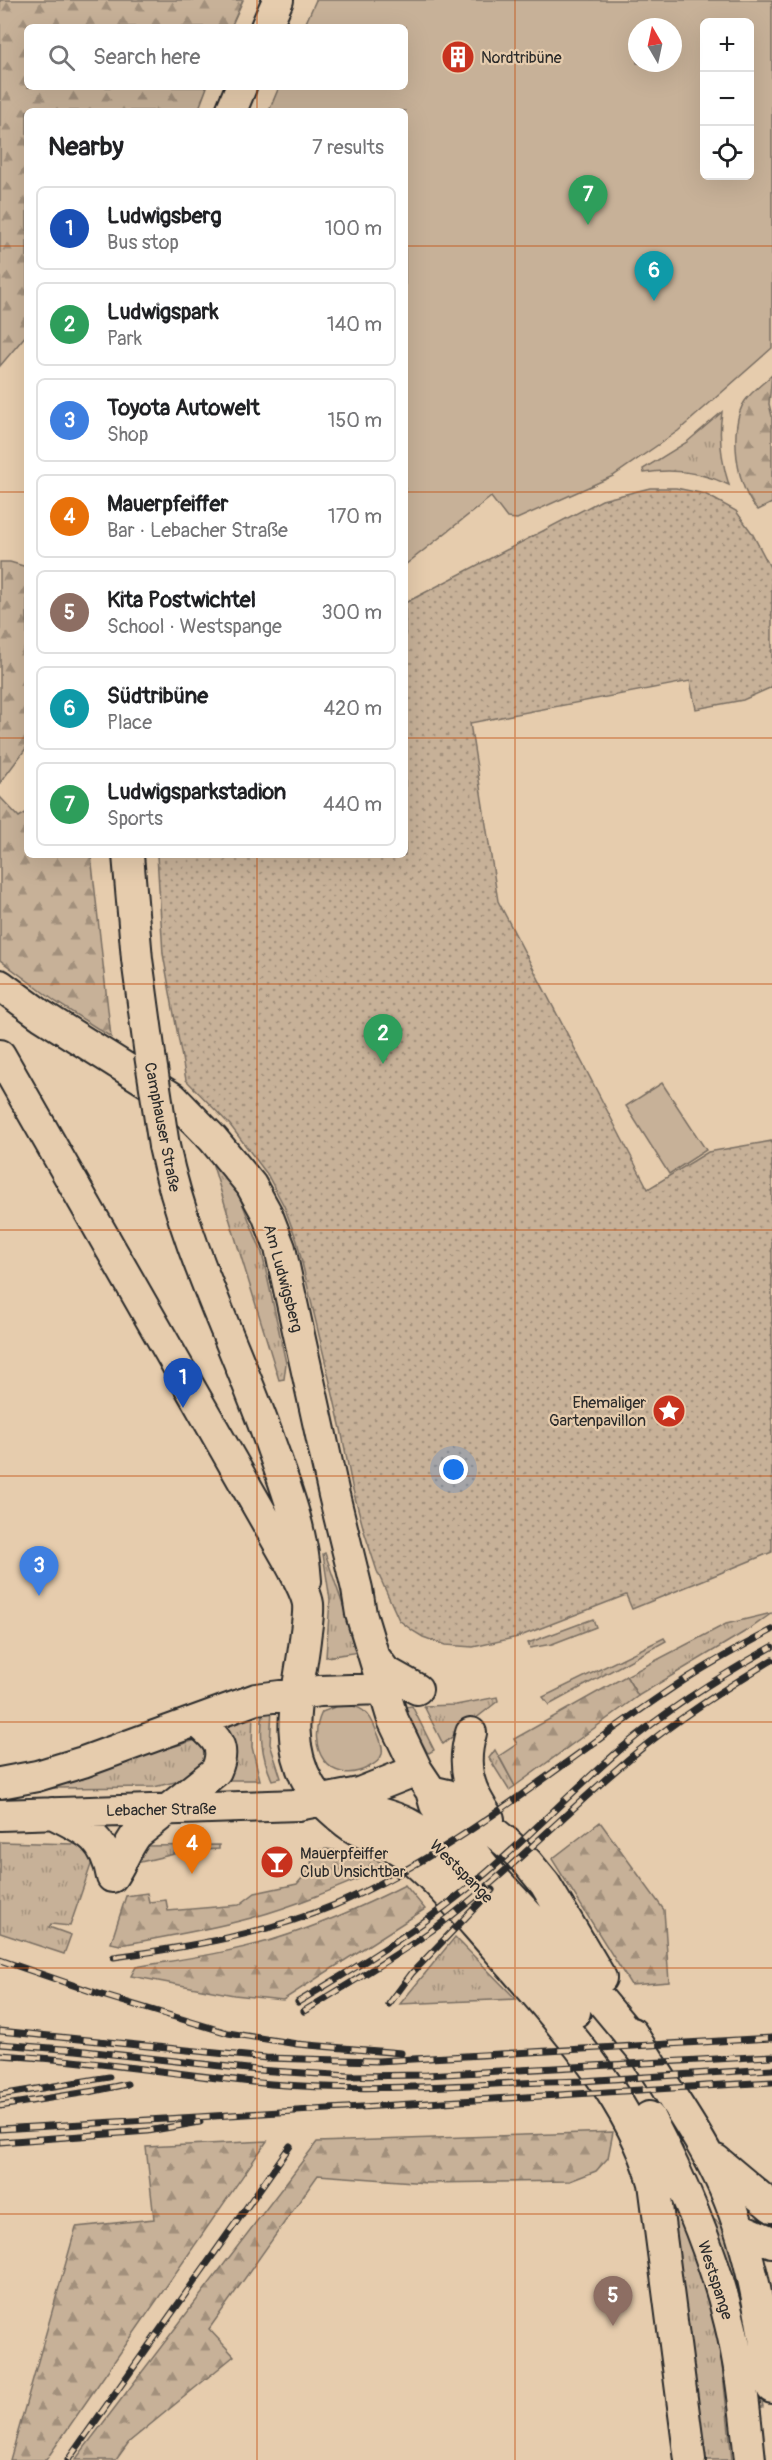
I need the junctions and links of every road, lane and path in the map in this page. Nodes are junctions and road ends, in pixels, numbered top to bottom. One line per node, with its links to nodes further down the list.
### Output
1 (278, 0): 2 (main road)
2 (267, 24)
3 (240, 90): 4 (main road)
4 (232, 108)
5 (128, 858): 8 (main road, Camphauser Straße, bridge)
6 (0, 985): 10 (main road, Am Ludwigsberg)
7 (0, 1055): 9 (main road)
8 (263, 1420): 9 (main road, Camphauser Straße); 10 (main road, Camphauser Straße)
9 (308, 1603): 14 (main road)
10 (361, 1614): 11 (main road, Am Ludwigsberg)
11 (374, 1656): 12 (main road, Am Ludwigsberg); 13 (main road)
12 (382, 1689): 14 (main road); 17 (main road, Am Ludwigsberg)
13 (417, 1689)
14 (297, 1693): 15 (main road); 19 (main road)
15 (198, 1722): 18 (main road); 20 (main road)
16 (471, 1733): 23 (main road)
17 (424, 1780): 19 (main road, Lebacher Straße); 23 (main road, Westspange); 24 (main road, Westspange)
18 (0, 1783)
19 (322, 1800): 20 (main road, Lebacher Straße); 30 (main road, Westspange); 31 (main road, Westspange)
20 (170, 1809): 21 (main road, Lebacher Straße); 21 (main road)
21 (50, 1812): 22 (main road, Lebacher Straße)
22 (0, 1815)
23 (507, 1843): 24 (main road, Westspange)
24 (642, 2050): 25 (main road, Westspange)
25 (701, 2146): 26 (main road); 27 (main road, Westspange)
26 (772, 2207)
27 (739, 2228): 28 (main road); 29 (main road, Westspange)
28 (772, 2242)
29 (772, 2388)
30 (690, 2460)
31 (750, 2460)

